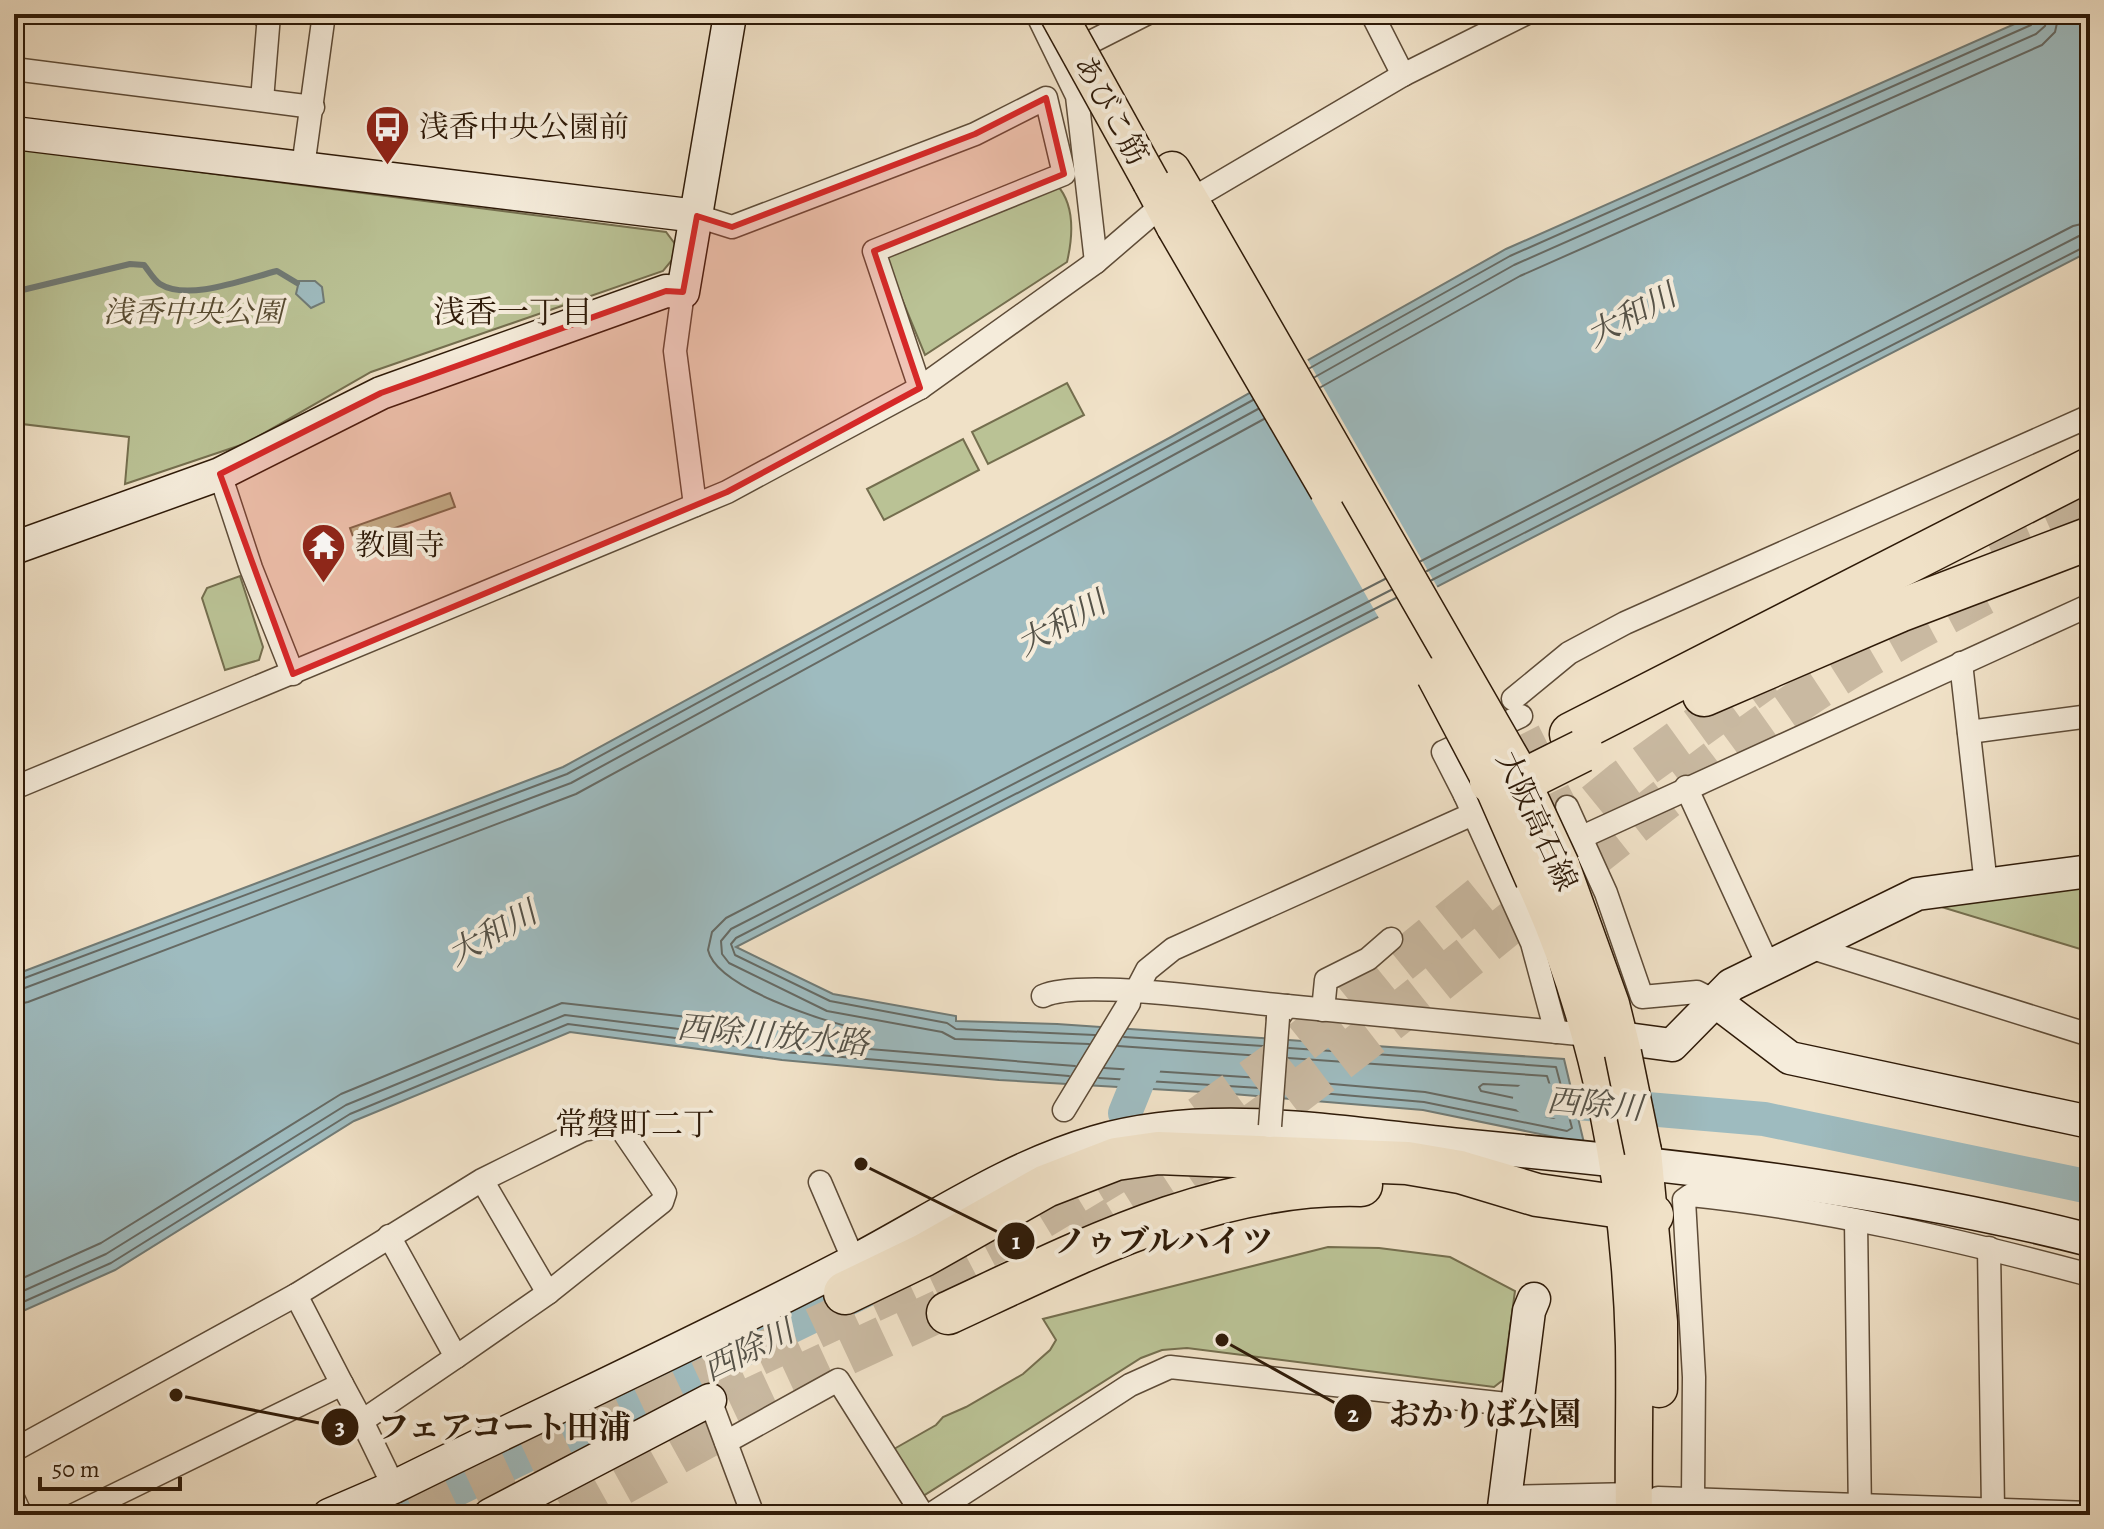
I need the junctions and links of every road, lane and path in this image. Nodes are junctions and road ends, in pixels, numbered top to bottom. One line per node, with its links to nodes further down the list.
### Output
1 (260, 14): 14 (street)
2 (324, 14): 15 (street)
3 (1037, 14): 11 (street)
4 (1058, 14): 18 (main road, あびこ筋, bridge)
5 (1083, 14): 18 (main road, あびこ筋)
6 (1146, 14): 10 (street)
7 (1372, 14): 13 (street)
8 (1525, 14): 13 (street)
9 (729, 18): 19 (street)
10 (1113, 20): 11 (street)
11 (1061, 57): 20 (street)
12 (14, 69): 14 (street)
13 (1403, 75): 18 (street)
14 (262, 100): 15 (street)
15 (313, 107): 17 (street)
16 (14, 133): 17 (street)
17 (303, 167): 19 (street)
18 (1175, 200): 20 (street); 34 (main road, 大阪高石線, bridge)
19 (697, 216): 21 (street); 22 (street)
20 (1096, 262): 22 (street)
21 (683, 292): 25 (street); 26 (street)
22 (920, 388): 26 (street)
23 (2090, 416): 34 (street)
24 (2090, 469): 34 (highway)
25 (220, 474): 28 (street); 31 (street)
26 (695, 505): 31 (street)
27 (2088, 539): 34 (highway)
28 (14, 548)
29 (2090, 605): 30 (street)
30 (1961, 663): 33 (street); 35 (street)
31 (293, 674): 36 (street)
32 (2090, 716): 33 (street)
33 (1969, 732): 40 (street)
34 (1520, 772): 38 (main road, 大阪高石線, bridge); 45 (street); 50 (street)
35 (1686, 787): 38 (street); 43 (street)
36 (14, 788)
37 (1567, 807): 38 (street)
38 (1559, 861): 46 (street); 50 (main road, 大阪高石線)
39 (2090, 871): 40 (street)
40 (1986, 885): 42 (street)
41 (1391, 939): 47 (street)
42 (1806, 946): 43 (street); 49 (street)
43 (1768, 965): 46 (street)
44 (1043, 996): 45 (street)
45 (1132, 998): 48 (street); 51 (street)
46 (1715, 1001): 50 (street); 52 (street)
47 (1323, 1010): 48 (street); 50 (street)
48 (1282, 1012): 53 (street, bridge)
49 (2090, 1035)
50 (1596, 1042): 54 (main road, 大阪高石線, bridge)
51 (1064, 1110)
52 (2090, 1122)
53 (1270, 1126): 54 (street); 63 (street)
54 (1630, 1156): 57 (main road, 大阪高石線); 60 (street)
55 (482, 1180): 59 (street); 64 (street); 64 (street)
56 (820, 1182): 63 (street)
57 (1633, 1216): 63 (highway); 67 (highway); 77 (main road, 大阪高石線)
58 (1856, 1221): 61 (street); 77 (street); 80 (street)
59 (389, 1236): 65 (street); 68 (street)
60 (2090, 1240)
61 (1989, 1248): 62 (street); 79 (street)
62 (2090, 1275)
63 (850, 1277): 75 (street)
64 (548, 1293): 68 (street)
65 (296, 1295): 69 (street); 74 (street)
66 (1534, 1299): 71 (street)
67 (948, 1313)
68 (456, 1357): 72 (street)
69 (342, 1384): 72 (street); 83 (street)
70 (710, 1400): 73 (street); 85 (street)
71 (1516, 1405): 78 (street); 88 (street)
72 (362, 1421): 75 (street)
73 (726, 1442): 86 (street); 87 (street)
74 (14, 1450)
75 (394, 1487): 84 (street)
76 (14, 1500): 82 (street)
77 (1656, 1504): 78 (street); 80 (street)
78 (1504, 1506)
79 (1993, 1509): 80 (street); 81 (street)
80 (1860, 1510)
81 (2090, 1513)
82 (21, 1515)
83 (74, 1515)
84 (329, 1515)
85 (490, 1515)
86 (753, 1515)
87 (923, 1515)
88 (930, 1515)

